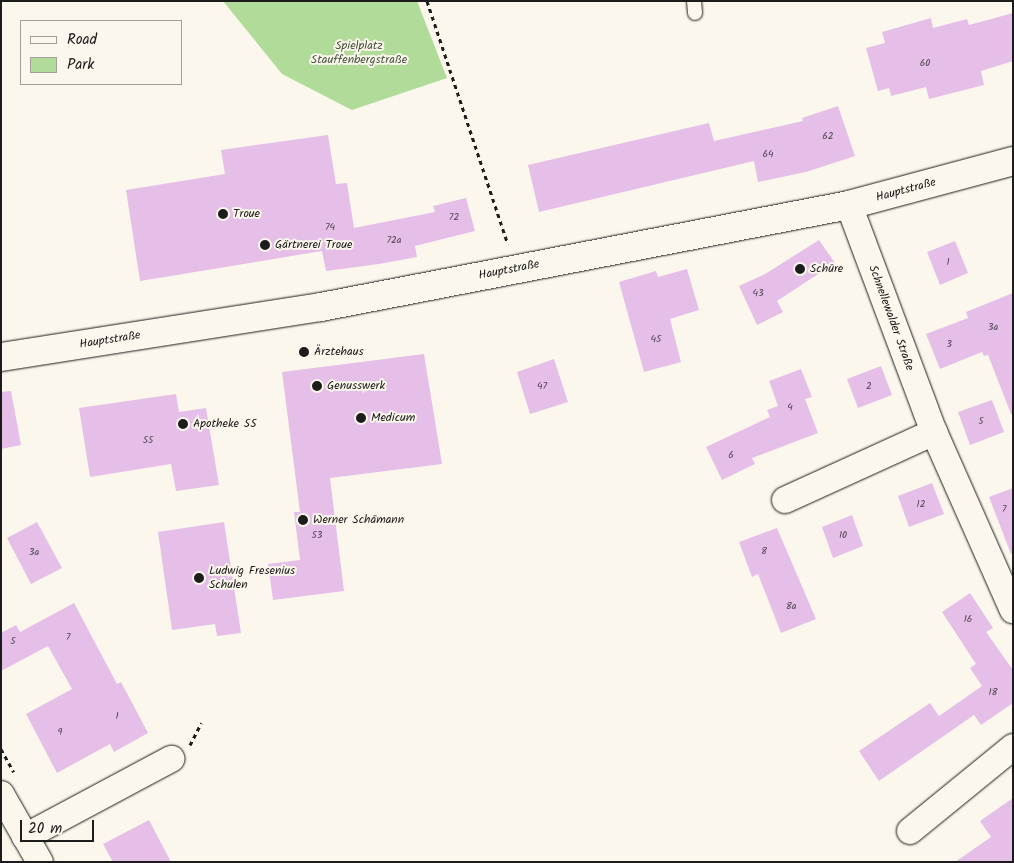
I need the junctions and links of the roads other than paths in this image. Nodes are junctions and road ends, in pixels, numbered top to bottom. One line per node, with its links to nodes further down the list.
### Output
1 (1013, 161): 2 (main road, Hauptstraße)
2 (849, 205): 3 (main road, Hauptstraße); 4 (street, Schnellewalder Straße)
3 (1, 357)
4 (934, 432): 5 (street); 6 (street, Schnellewalder Straße)
5 (785, 500)
6 (1013, 610)
7 (1013, 746): 10 (street)
8 (172, 759): 11 (street)
9 (1, 794): 11 (street)
10 (910, 831)
11 (26, 837): 12 (street)
12 (40, 862)

